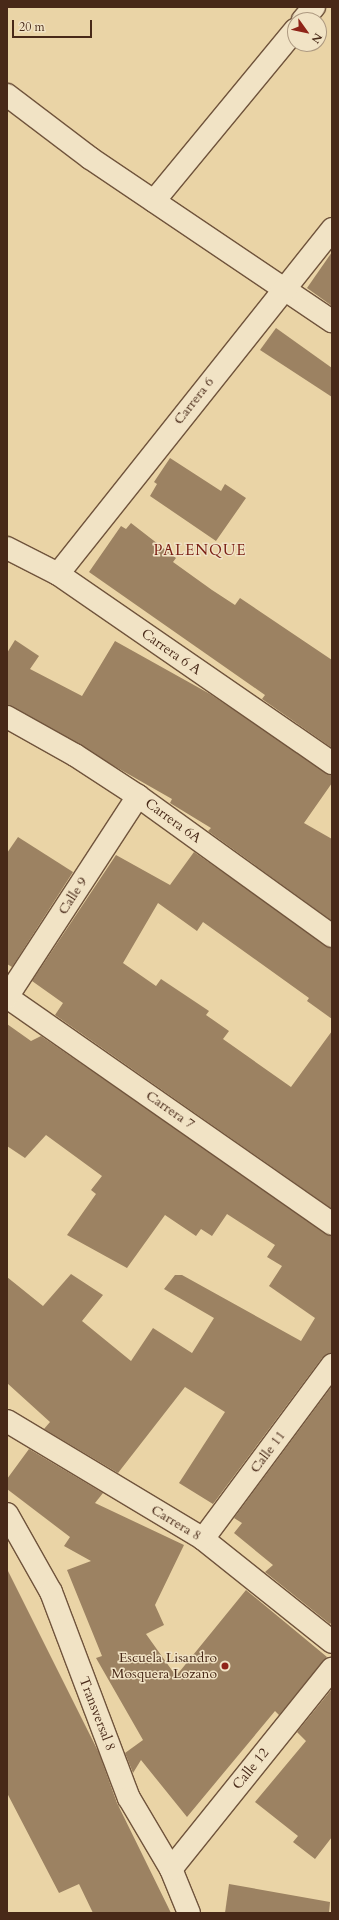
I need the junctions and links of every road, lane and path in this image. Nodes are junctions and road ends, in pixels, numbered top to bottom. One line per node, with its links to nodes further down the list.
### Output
1 (287, 40): 3 (street)
2 (7, 95): 3 (street)
3 (154, 201): 5 (street)
4 (332, 229): 5 (street, Carrera 6)
5 (282, 289): 6 (street); 8 (street, Carrera 6)
6 (332, 320)
7 (7, 548): 8 (street, Carrera 6 A)
8 (58, 574): 10 (street, Carrera 6 A)
9 (7, 717): 11 (street, Carrera 6A)
10 (332, 763)
11 (138, 796): 12 (street, Carrera 6A); 13 (street, Calle 9)
12 (332, 936)
13 (7, 997): 14 (street, Carrera 7)
14 (332, 1224)
15 (332, 1365): 18 (street, Calle 11)
16 (7, 1421): 18 (street, Carrera 8)
17 (9, 1526): 21 (street, Transversal 8)
18 (203, 1539): 19 (street, Carrera 8)
19 (332, 1642)
20 (332, 1669): 21 (street, Calle 12)
21 (171, 1869): 22 (street, Transversal 8)
22 (189, 1913)

